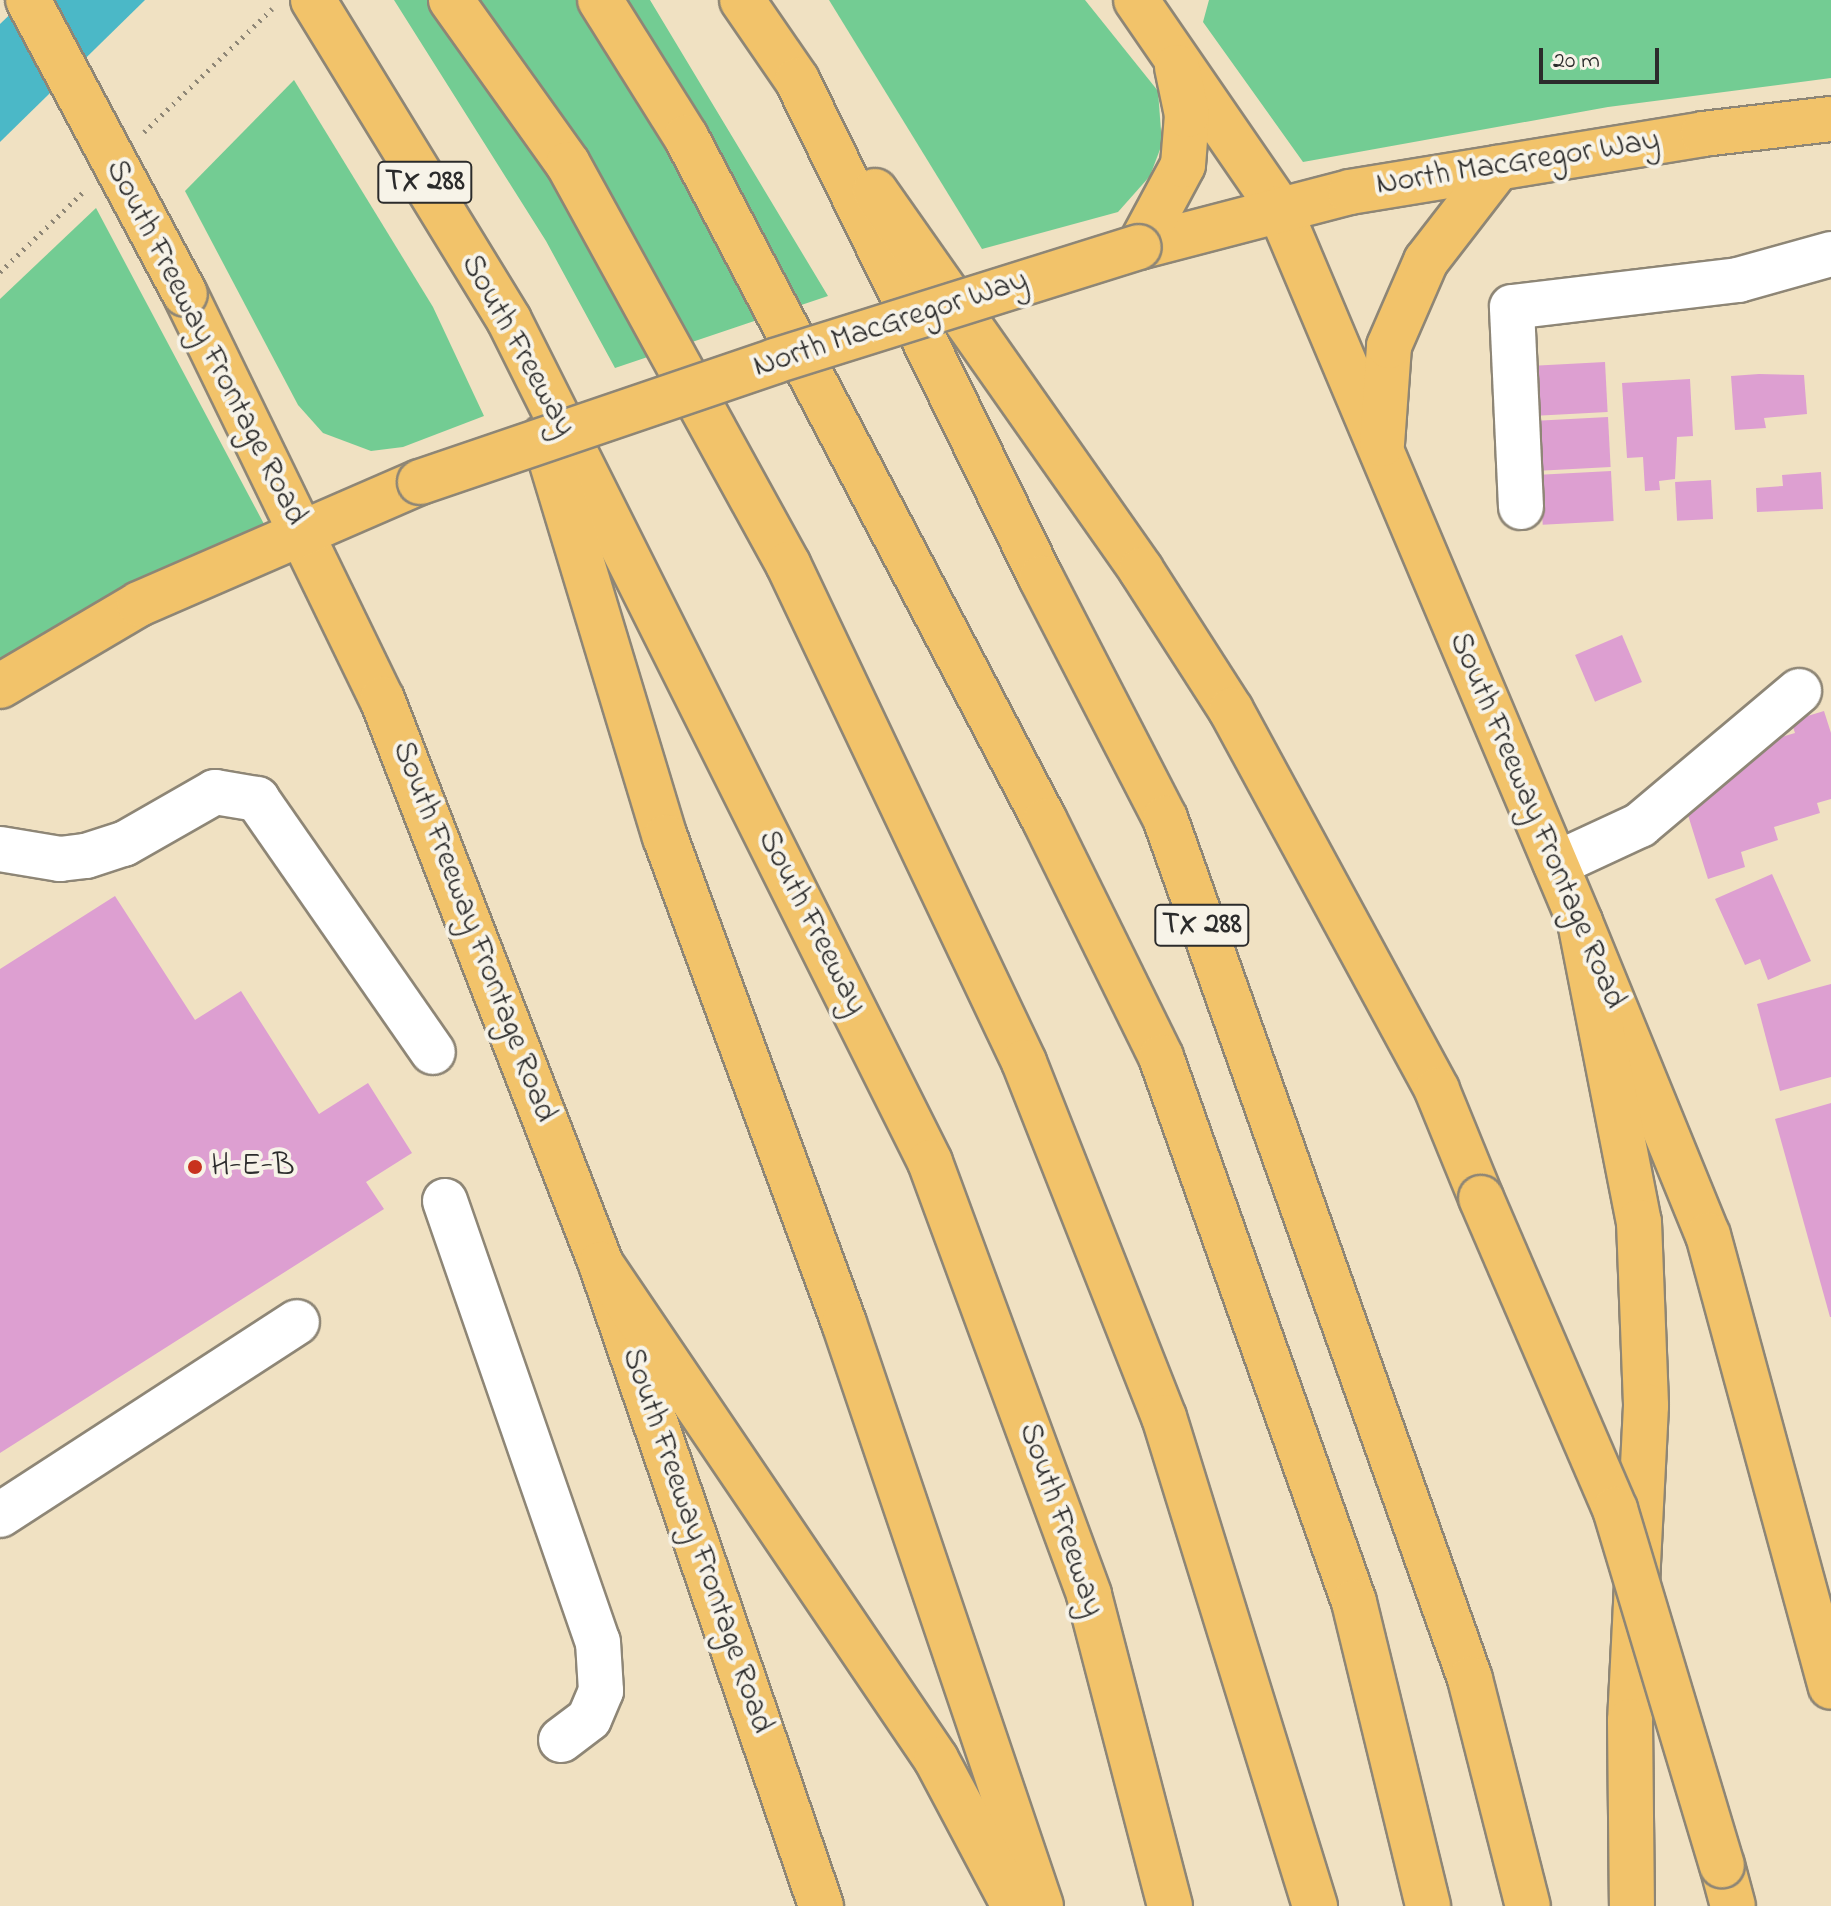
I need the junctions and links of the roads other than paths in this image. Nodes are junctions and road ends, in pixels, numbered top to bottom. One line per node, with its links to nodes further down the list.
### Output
1 (28, 0): 17 (main road, South Freeway Frontage Road, bridge)
2 (313, 0): 14 (main road, South Freeway / TX 288)
3 (451, 0): 35 (main road)
4 (600, 0): 36 (main road)
5 (742, 0): 8 (main road, TX 288)
6 (1138, 2): 7 (main road, South Freeway Frontage Road)
7 (1173, 51): 11 (main road, South Freeway Frontage Road); 12 (main road)
8 (797, 80): 30 (main road, bridge); 37 (main road, TX 288)
9 (1831, 119): 10 (main road, North MacGregor Way)
10 (1498, 168): 11 (main road, North MacGregor Way); 15 (main road)
11 (1279, 208): 12 (main road, North MacGregor Way); 15 (main road, South Freeway Frontage Road)
12 (1139, 247): 17 (main road, North MacGregor Way, bridge)
13 (1831, 254): 16 (lane)
14 (509, 320): 33 (main road); 34 (main road, South Freeway / TX 288)
15 (1381, 455): 21 (main road, South Freeway Frontage Road)
16 (1521, 507)
17 (300, 530): 18 (main road, North MacGregor Way); 25 (main road, South Freeway Frontage Road)
18 (0, 686)
19 (1799, 691): 21 (lane)
20 (0, 849): 23 (lane)
21 (1556, 864): 22 (main road, South Freeway Frontage Road)
22 (1580, 922): 28 (main road, South Freeway Frontage Road); 38 (main road)
23 (433, 1052)
24 (445, 1201): 29 (lane)
25 (601, 1264): 31 (main road, South Freeway Frontage Road); 32 (main road)
26 (297, 1322): 27 (lane)
27 (0, 1515)
28 (1831, 1687)
29 (561, 1740)
30 (1728, 1885)
31 (821, 1906)
32 (1014, 1906)
33 (1041, 1906)
34 (1170, 1906)
35 (1315, 1906)
36 (1428, 1906)
37 (1528, 1906)
38 (1632, 1906)

